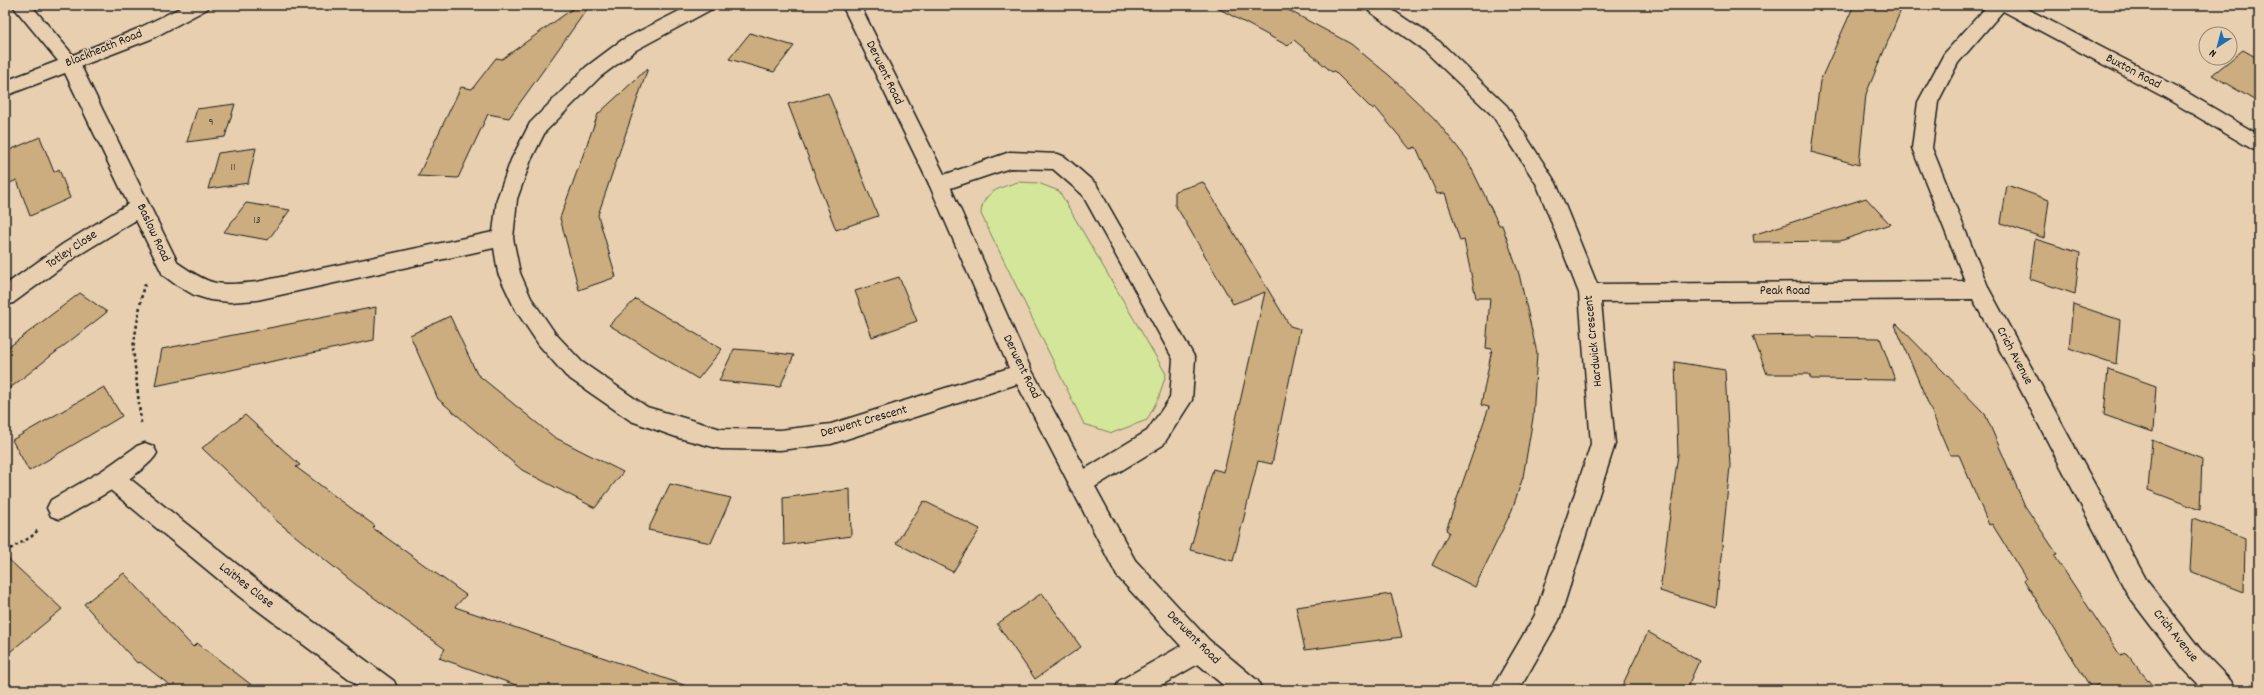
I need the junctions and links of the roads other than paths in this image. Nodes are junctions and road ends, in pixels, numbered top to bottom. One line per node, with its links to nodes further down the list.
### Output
1 (21, 5): 8 (street, Baslow Road)
2 (202, 5): 8 (street, Blackheath Road)
3 (706, 5): 13 (street, Derwent Crescent)
4 (851, 5): 11 (street, Derwent Road)
5 (1372, 5): 15 (street, Hardwick Crescent)
6 (1998, 5): 14 (street, Crich Avenue)
7 (2005, 5): 10 (street, Buxton Road)
8 (70, 63): 9 (street, Blackheath Road); 12 (street, Baslow Road)
9 (5, 89)
10 (2259, 144)
11 (939, 184): 17 (street, Derwent Road); 20 (street)
12 (140, 207): 13 (street, Baslow Road); 16 (street, Totley Close)
13 (503, 238): 17 (street, Derwent Crescent)
14 (1979, 290): 15 (street, Peak Road); 27 (street, Crich Avenue)
15 (1590, 293): 26 (street, Hardwick Crescent)
16 (5, 297)
17 (1022, 373): 20 (street, Derwent Road)
18 (145, 453): 19 (street)
19 (111, 477): 21 (street); 23 (street, Laithes Close)
20 (1080, 484): 22 (street, Derwent Road)
21 (59, 508)
22 (1200, 649): 24 (street); 25 (street, Derwent Road)
23 (385, 690)
24 (1128, 690)
25 (1249, 690)
26 (1504, 690)
27 (2222, 690)

